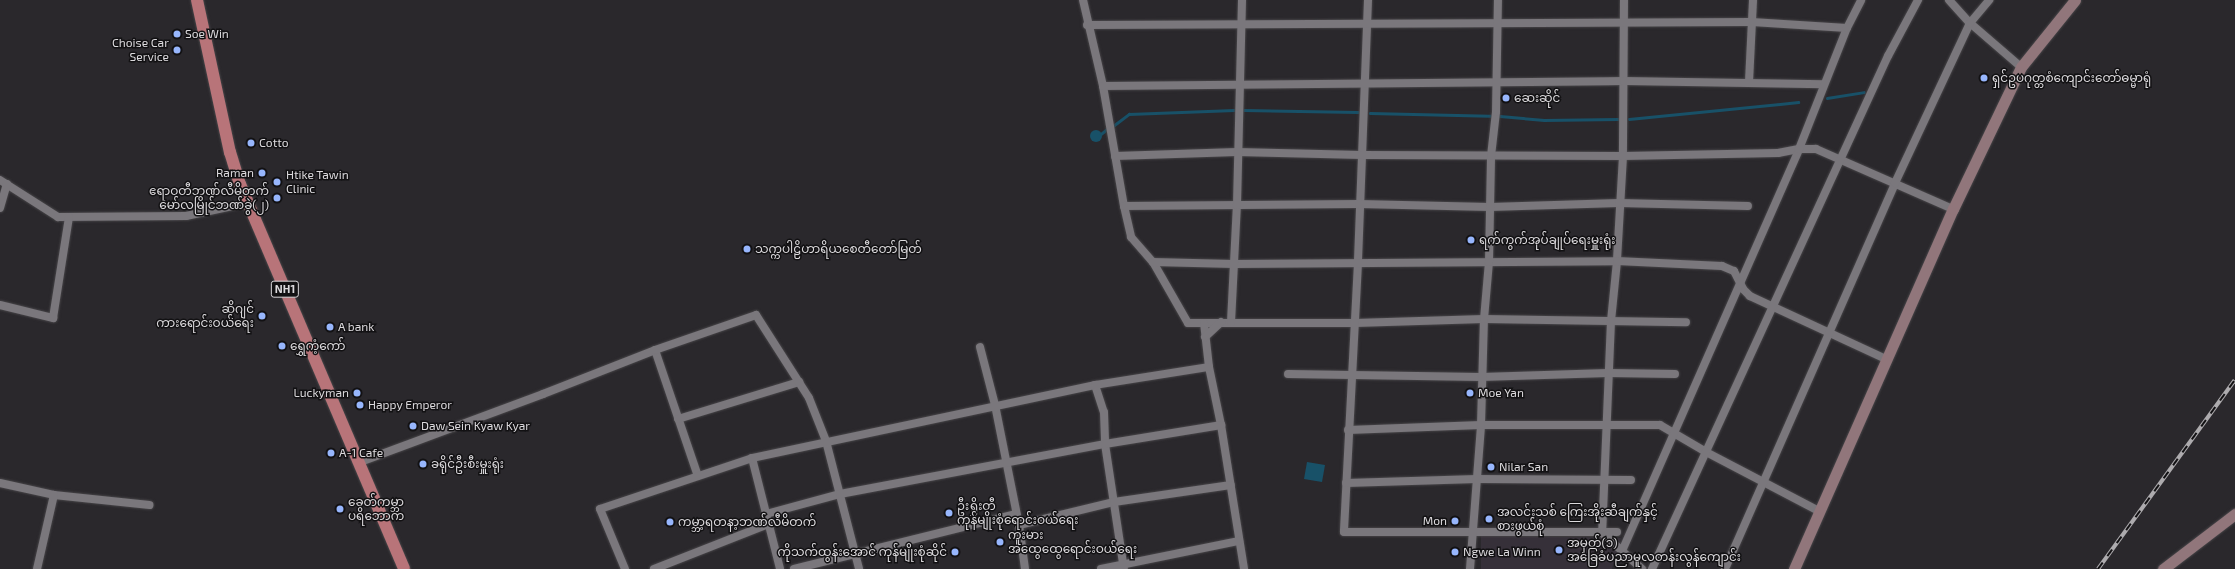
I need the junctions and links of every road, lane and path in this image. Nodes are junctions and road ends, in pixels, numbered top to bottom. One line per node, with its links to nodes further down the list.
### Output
1 (197, 0): 38 (highway, NH1)
2 (1083, 0): 19 (street)
3 (1242, 0): 15 (street)
4 (1368, 0): 16 (street)
5 (1498, 0): 17 (street)
6 (1624, 0): 18 (street)
7 (1753, 0): 13 (street)
8 (1861, 0): 20 (street)
9 (1918, 0): 35 (street)
10 (1950, 0): 14 (street)
11 (1989, 0): 14 (street)
12 (2076, 0): 21 (main road)
13 (1752, 22): 18 (street); 20 (street); 23 (street)
14 (1970, 23): 21 (street); 37 (street)
15 (1241, 24): 16 (street); 19 (street); 27 (street)
16 (1367, 24): 17 (street); 25 (street)
17 (1497, 24): 18 (street); 24 (street)
18 (1623, 24): 22 (street)
19 (1087, 25): 28 (street)
20 (1847, 28): 26 (street)
21 (2021, 67): 46 (main road)
22 (1624, 81): 23 (street); 24 (street); 34 (street)
23 (1749, 82): 26 (street)
24 (1496, 83): 25 (street); 33 (street)
25 (1364, 84): 27 (street); 32 (street)
26 (1824, 84): 29 (street)
27 (1239, 85): 28 (street); 30 (street)
28 (1103, 86): 31 (street)
29 (1799, 149): 34 (street); 35 (street); 53 (street)
30 (1237, 152): 31 (street); 32 (street); 41 (street)
31 (1115, 156): 42 (street)
32 (1362, 156): 33 (street); 40 (street)
33 (1491, 156): 34 (street); 44 (street)
34 (1622, 156): 39 (street)
35 (1841, 161): 37 (street); 55 (street)
36 (3, 182): 45 (street); 47 (street)
37 (1895, 183): 46 (street); 63 (street)
38 (247, 203): 47 (street); 87 (highway, NH1)
39 (1619, 203): 43 (street); 44 (street); 48 (street)
40 (1359, 204): 41 (street); 44 (street); 51 (street)
41 (1237, 205): 42 (street); 52 (street)
42 (1124, 206): 49 (street)
43 (1748, 206)
44 (1490, 207): 50 (street)
45 (0, 208)
46 (1954, 209): 67 (main road)
47 (69, 217): 54 (street)
48 (1617, 261): 50 (street); 53 (street); 57 (street)
49 (1153, 262): 52 (street); 58 (street)
50 (1489, 262): 51 (street); 56 (street)
51 (1358, 263): 52 (street); 62 (street)
52 (1234, 264): 60 (street)
53 (1739, 282): 55 (street); 82 (street)
54 (0, 305)
55 (1774, 305): 63 (street); 85 (street)
56 (1484, 320): 57 (street); 62 (street); 73 (street)
57 (1611, 321): 61 (street); 69 (street)
58 (1204, 322): 59 (street); 64 (street)
59 (1221, 322): 60 (street); 64 (street)
60 (1231, 322): 62 (street)
61 (1686, 322)
62 (1355, 323): 72 (street)
63 (1829, 332): 67 (street); 95 (street)
64 (1205, 337): 68 (street)
65 (980, 346): 76 (street)
66 (655, 350): 74 (street); 77 (street); 87 (street)
67 (1888, 360): 101 (main road)
68 (1209, 367): 75 (street); 78 (street)
69 (1608, 373): 71 (street); 73 (street); 80 (street)
70 (1288, 374): 72 (street)
71 (1675, 374)
72 (1351, 375): 73 (street); 81 (street)
73 (1481, 377): 79 (street)
74 (799, 382): 77 (street); 83 (street)
75 (1094, 385): 76 (street); 84 (street)
76 (995, 405): 83 (street); 88 (street)
77 (678, 419): 89 (street)
78 (1221, 425): 84 (street); 96 (street)
79 (1481, 425): 80 (street); 81 (street); 90 (street)
80 (1606, 426): 82 (street); 92 (street)
81 (1348, 430): 94 (street)
82 (1674, 434): 85 (street); 111 (street)
83 (826, 441): 86 (street); 97 (street)
84 (1105, 444): 88 (street); 99 (street)
85 (1706, 452): 95 (street); 126 (street)
86 (752, 458): 89 (street); 102 (street)
87 (360, 462): 115 (highway, NH1)
88 (1006, 463): 97 (street); 103 (street)
89 (698, 476): 116 (street)
90 (1477, 480): 92 (street); 94 (street); 107 (street)
91 (1631, 480): 92 (street)
92 (1604, 481): 109 (street)
93 (0, 483): 98 (street)
94 (1346, 483): 107 (street)
95 (1763, 483): 101 (street); 127 (street)
96 (1231, 485): 99 (street); 110 (street)
97 (840, 494): 102 (street); 112 (street)
98 (54, 495): 100 (street); 114 (street)
99 (1114, 502): 106 (street); 113 (street)
100 (149, 505)
101 (1819, 511): 128 (main road)
102 (766, 514): 105 (street)
103 (1016, 514): 106 (street); 112 (street)
104 (2235, 514): 129 (main road)
105 (768, 524): 117 (street); 118 (street)
106 (1019, 525): 121 (street)
107 (1472, 532): 109 (street); 124 (street)
108 (1617, 532): 109 (street)
109 (1602, 533): 111 (street)
110 (1239, 541): 113 (street); 123 (street)
111 (1622, 550): 125 (street)
112 (856, 554): 119 (street); 120 (street)
113 (1124, 567): 122 (street)
114 (37, 569)
115 (404, 569)
116 (625, 569)
117 (654, 569)
118 (780, 569)
119 (794, 569)
120 (859, 569)
121 (1025, 569)
122 (1101, 569)
123 (1244, 569)
124 (1470, 569)
125 (1642, 569)
126 (1652, 569)
127 (1725, 569)
128 (1794, 569)
129 (2163, 569)

